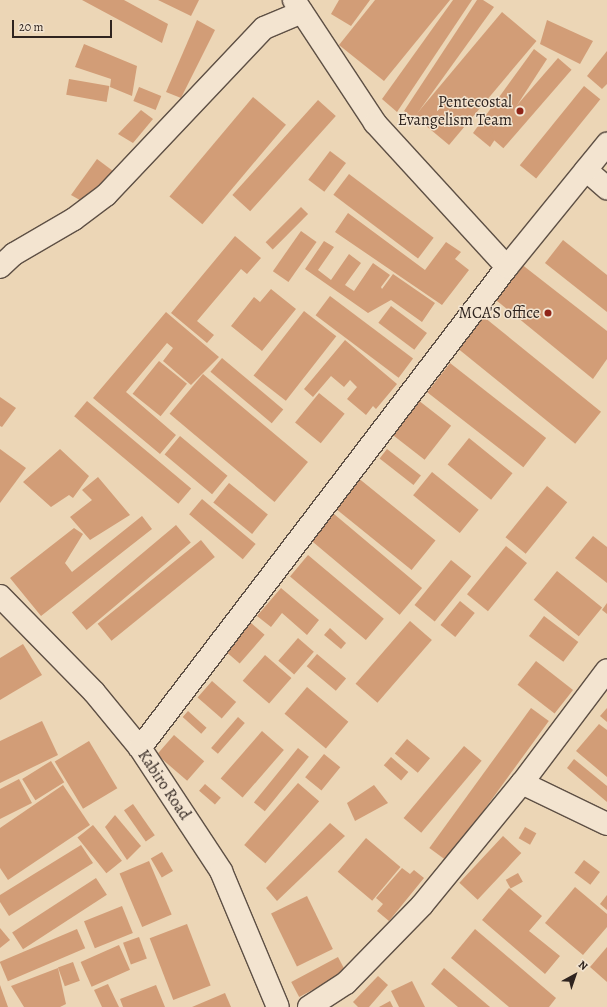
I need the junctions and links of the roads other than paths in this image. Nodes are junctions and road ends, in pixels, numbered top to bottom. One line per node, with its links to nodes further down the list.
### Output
1 (298, 6): 5 (street); 6 (street)
2 (607, 144): 3 (street)
3 (586, 170): 4 (street); 6 (street)
4 (607, 188)
5 (0, 267)
6 (507, 267): 9 (street)
7 (0, 596): 9 (street, Kabiro Road)
8 (607, 670): 10 (street)
9 (140, 748): 12 (street, Kabiro Road)
10 (522, 784): 11 (street); 13 (street)
11 (607, 824)
12 (278, 1007)
13 (309, 1007)

